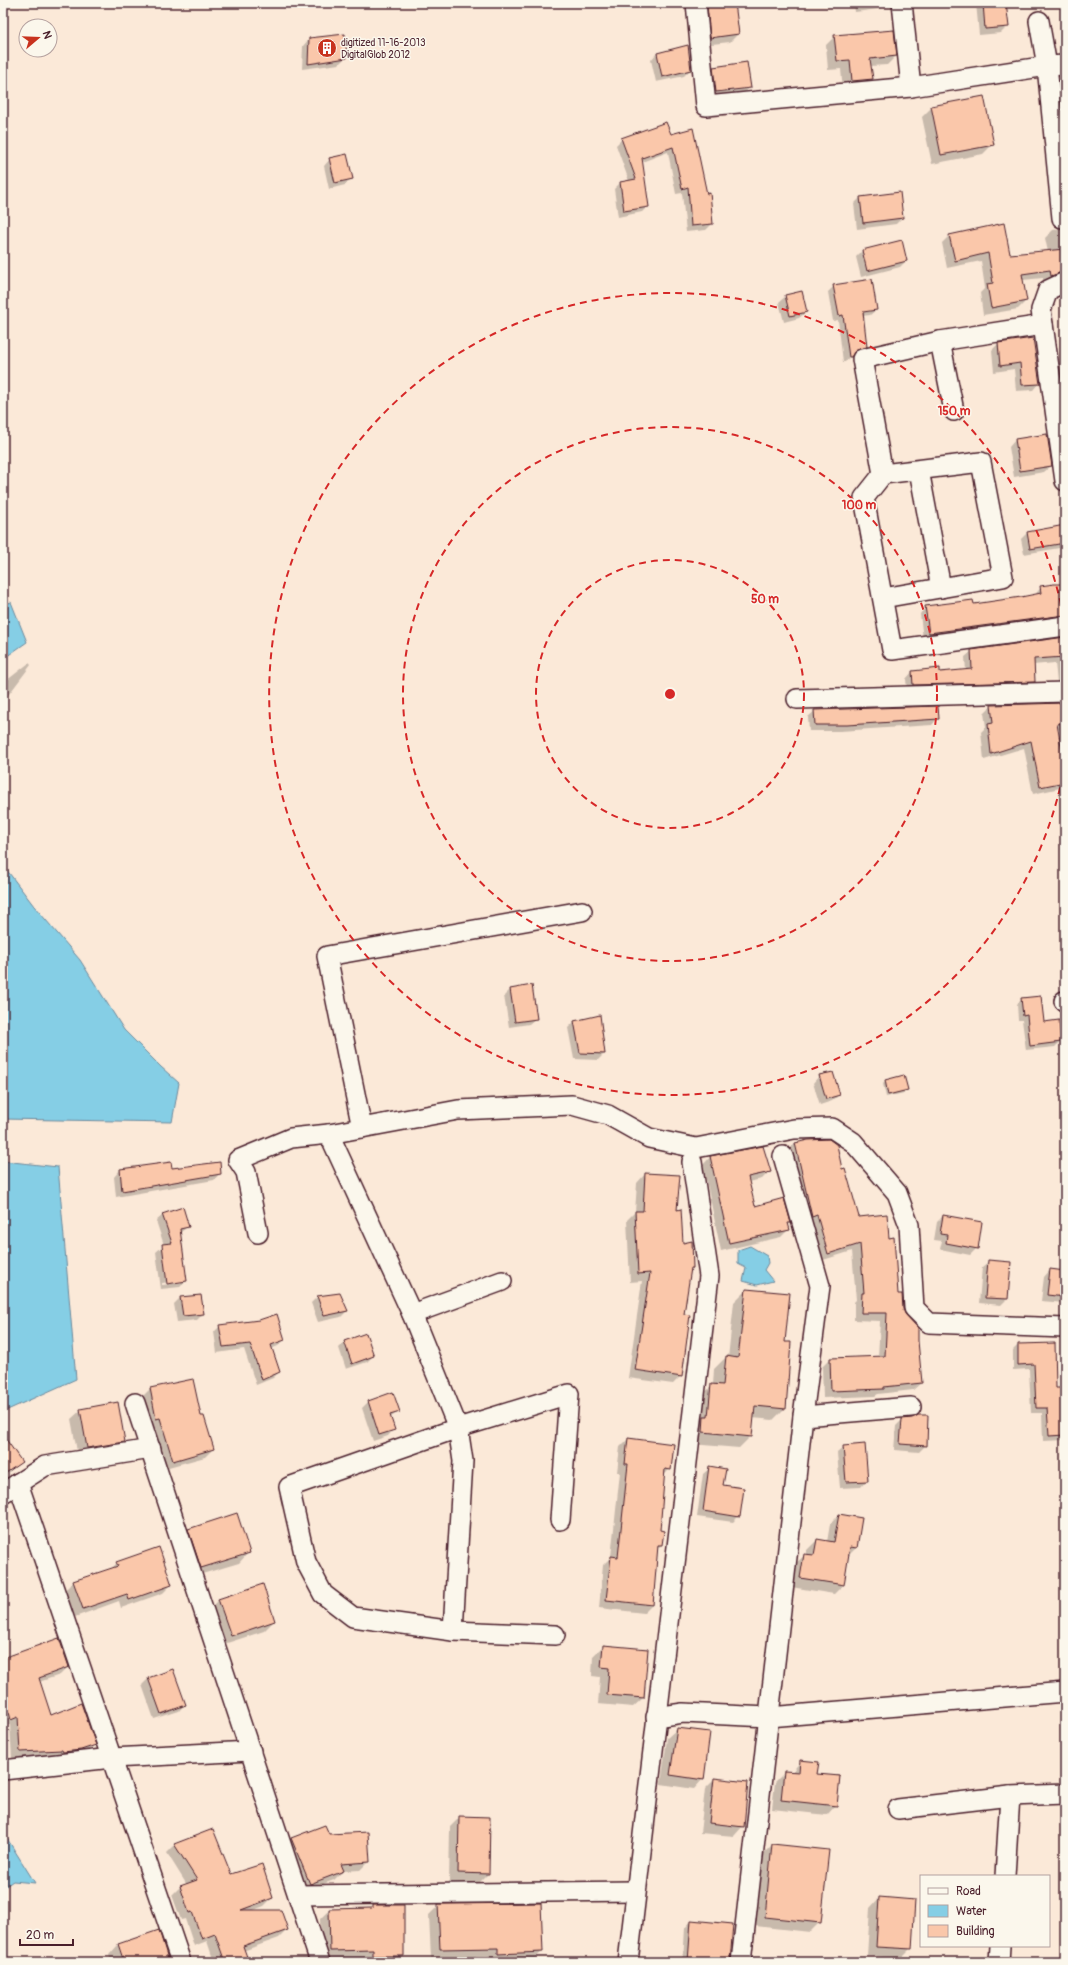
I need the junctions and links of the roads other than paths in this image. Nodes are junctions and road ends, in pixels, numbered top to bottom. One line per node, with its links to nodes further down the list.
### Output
1 (696, 3): 5 (street)
2 (902, 3): 5 (street)
3 (1039, 21): 4 (street)
4 (1056, 65): 5 (street); 6 (street)
5 (911, 87)
6 (1062, 218)
7 (1065, 282): 8 (street)
8 (1043, 325): 9 (street); 10 (street)
9 (940, 341): 11 (street); 13 (street)
10 (1058, 387): 14 (street)
11 (954, 411)
12 (919, 470): 13 (street); 15 (street); 15 (street)
13 (883, 474): 16 (street)
14 (1065, 482)
15 (941, 588): 16 (street)
16 (883, 598): 17 (street)
17 (1065, 626)
18 (1065, 692): 19 (street)
19 (797, 699)
20 (582, 911): 21 (street)
21 (362, 1128): 22 (street); 28 (street)
22 (329, 1134): 25 (street); 27 (street)
23 (783, 1156): 31 (street)
24 (692, 1162): 39 (street)
25 (258, 1233)
26 (502, 1281): 27 (street)
27 (412, 1314): 32 (street)
28 (1065, 1328)
29 (135, 1404): 33 (street)
30 (911, 1408): 31 (street)
31 (802, 1416): 40 (street)
32 (458, 1428): 35 (street); 36 (street); 36 (street)
33 (150, 1449): 34 (street); 41 (street)
34 (10, 1488): 42 (street)
35 (560, 1520)
36 (452, 1631): 37 (street)
37 (555, 1635)
38 (1065, 1692): 40 (street)
39 (656, 1718): 40 (street); 48 (street)
40 (769, 1718): 54 (street)
41 (251, 1751): 42 (street); 49 (street)
42 (112, 1758): 43 (street); 51 (street)
43 (3, 1770)
44 (1065, 1794): 45 (street)
45 (1010, 1796): 46 (street); 47 (street)
46 (898, 1809)
47 (1005, 1875)
48 (635, 1891): 49 (street); 53 (street)
49 (298, 1895): 52 (street)
50 (1000, 1947): 55 (street)
51 (181, 1962)
52 (320, 1962)
53 (628, 1962)
54 (741, 1962)
55 (999, 1962)

